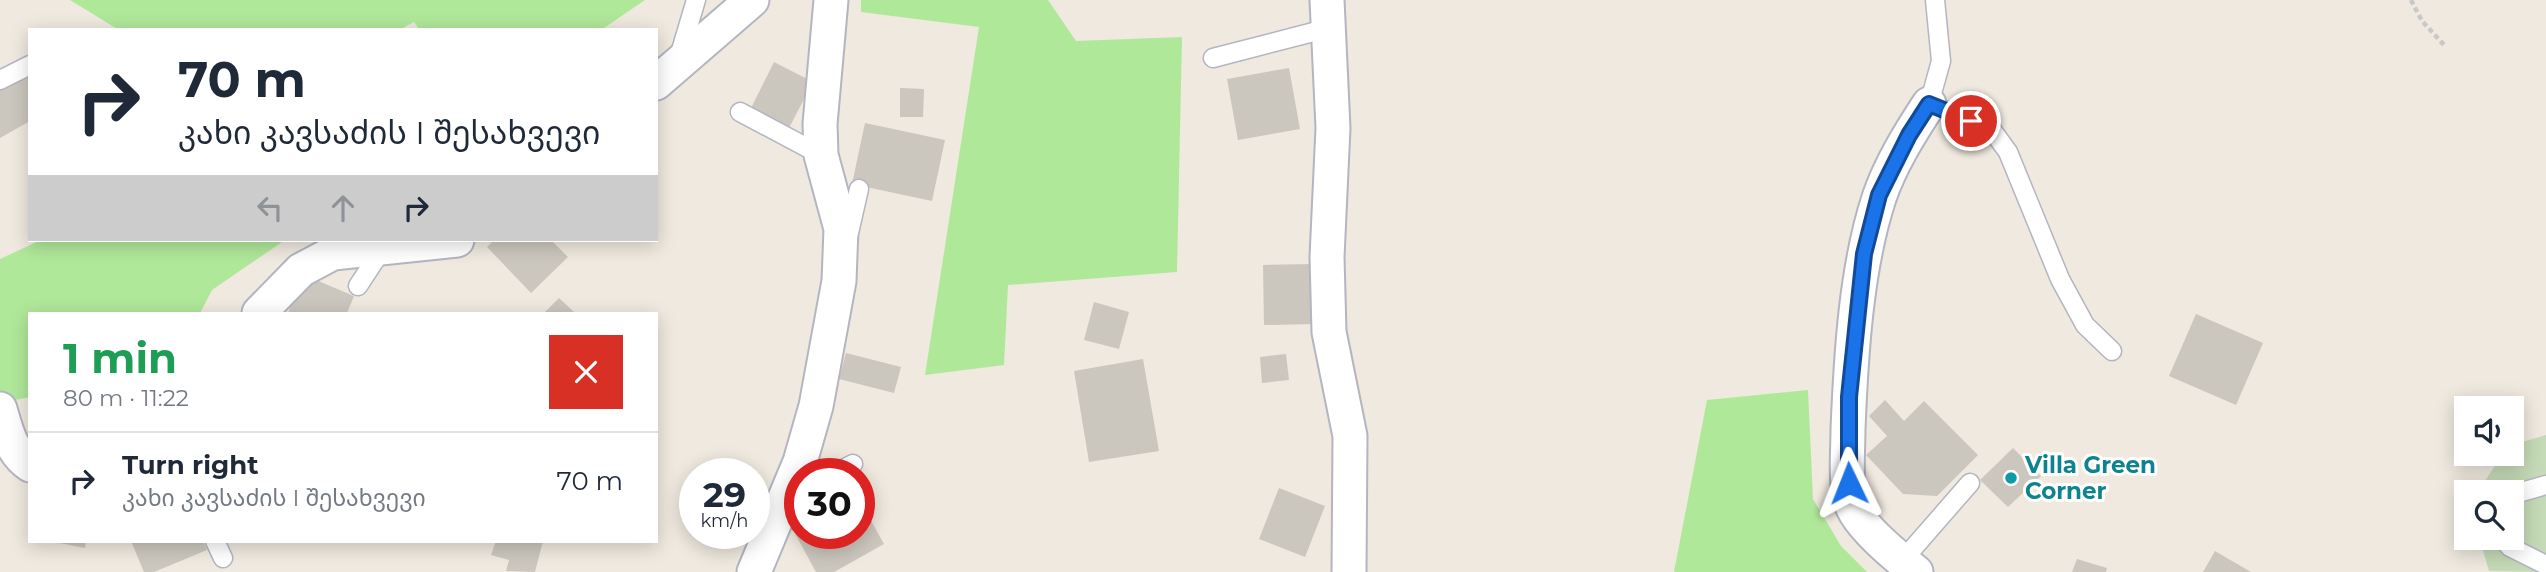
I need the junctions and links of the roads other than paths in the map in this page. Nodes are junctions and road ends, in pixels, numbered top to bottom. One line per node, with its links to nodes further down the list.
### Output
1 (696, 0): 8 (lane)
2 (752, 0): 8 (street)
3 (831, 0): 12 (street)
4 (1935, 0): 10 (lane)
5 (1328, 14): 6 (lane); 33 (street)
6 (1213, 58)
7 (28, 66): 9 (lane)
8 (666, 75)
9 (0, 80)
10 (1929, 104): 19 (lane); 31 (street)
11 (740, 112): 12 (lane)
12 (821, 155): 16 (street)
13 (859, 189): 16 (lane)
14 (436, 242): 15 (street)
15 (384, 247): 17 (lane); 18 (street)
16 (839, 281): 21 (street)
17 (358, 286)
18 (260, 312)
19 (2112, 351)
20 (0, 409): 22 (street)
21 (802, 458)
22 (28, 464)
23 (1970, 482): 31 (lane)
24 (2546, 485): 25 (lane)
25 (2524, 491)
26 (784, 512): 32 (street)
27 (216, 543): 29 (lane)
28 (2516, 550): 30 (lane)
29 (223, 558)
30 (2546, 565)
31 (1909, 567)
32 (754, 572)
33 (1349, 572)

